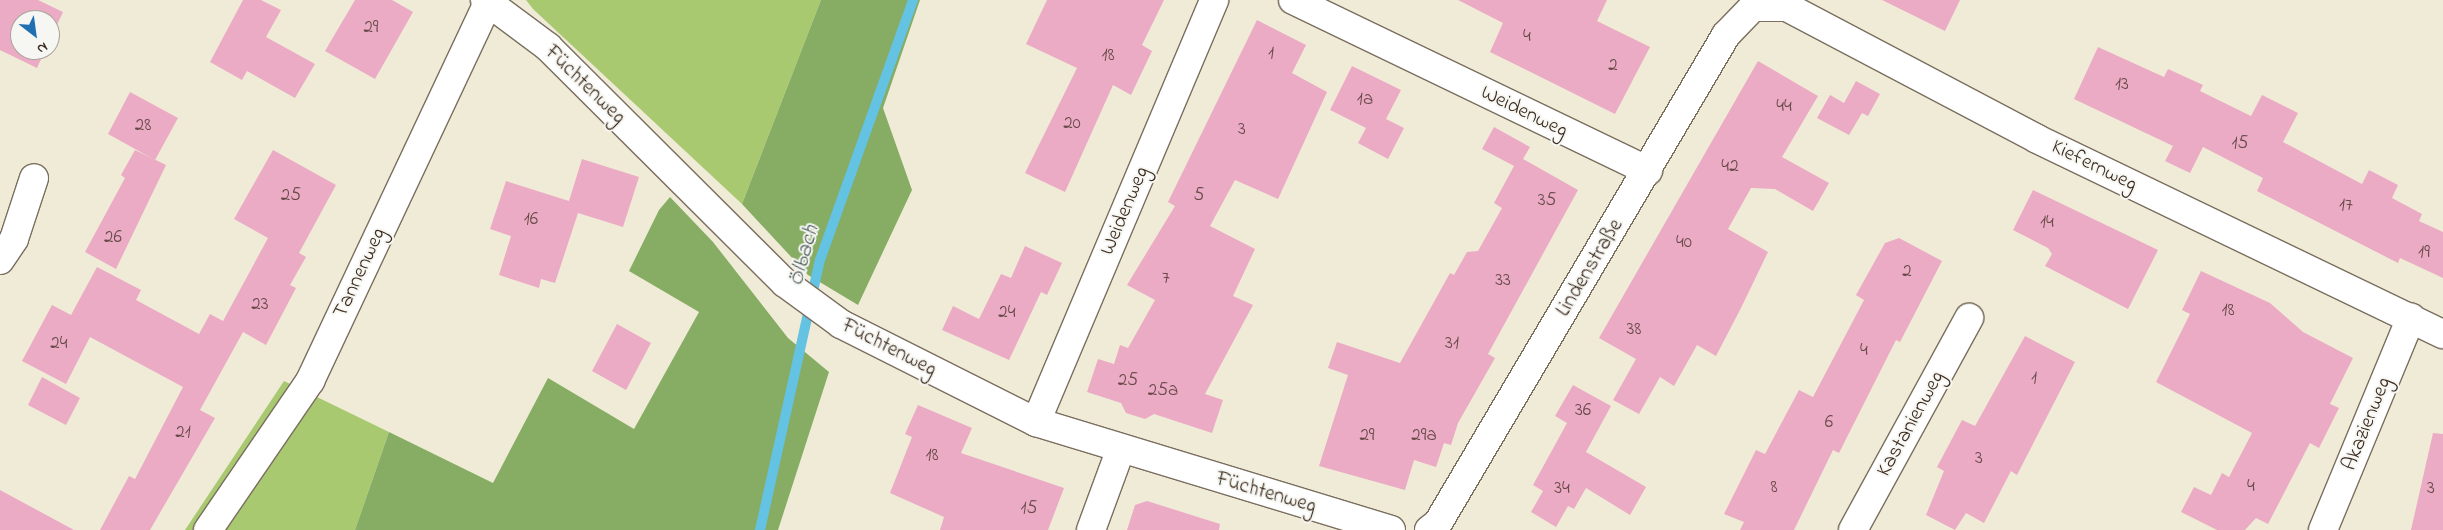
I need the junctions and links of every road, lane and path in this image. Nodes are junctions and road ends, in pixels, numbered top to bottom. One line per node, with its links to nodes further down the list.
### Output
1 (1214, 0): 11 (street, Weidenweg)
2 (1292, 0): 5 (street, Weidenweg)
3 (488, 1): 11 (street, Füchtenweg); 13 (street, Tannenweg)
4 (1751, 4): 5 (street, Lindenstraße); 9 (street, Kiefernweg)
5 (1648, 171): 16 (street, Lindenstraße)
6 (34, 178): 7 (street)
7 (0, 260)
8 (1969, 318): 17 (street, Kastanienweg)
9 (2410, 318): 10 (street, Kiefernweg); 18 (street, Akazienweg)
10 (2443, 334)
11 (1036, 422): 12 (street, Füchtenweg)
12 (1120, 451): 14 (street); 15 (street, Füchtenweg)
13 (208, 530)
14 (1091, 530)
15 (1391, 530)
16 (1429, 530)
17 (1853, 530)
18 (2323, 530)

